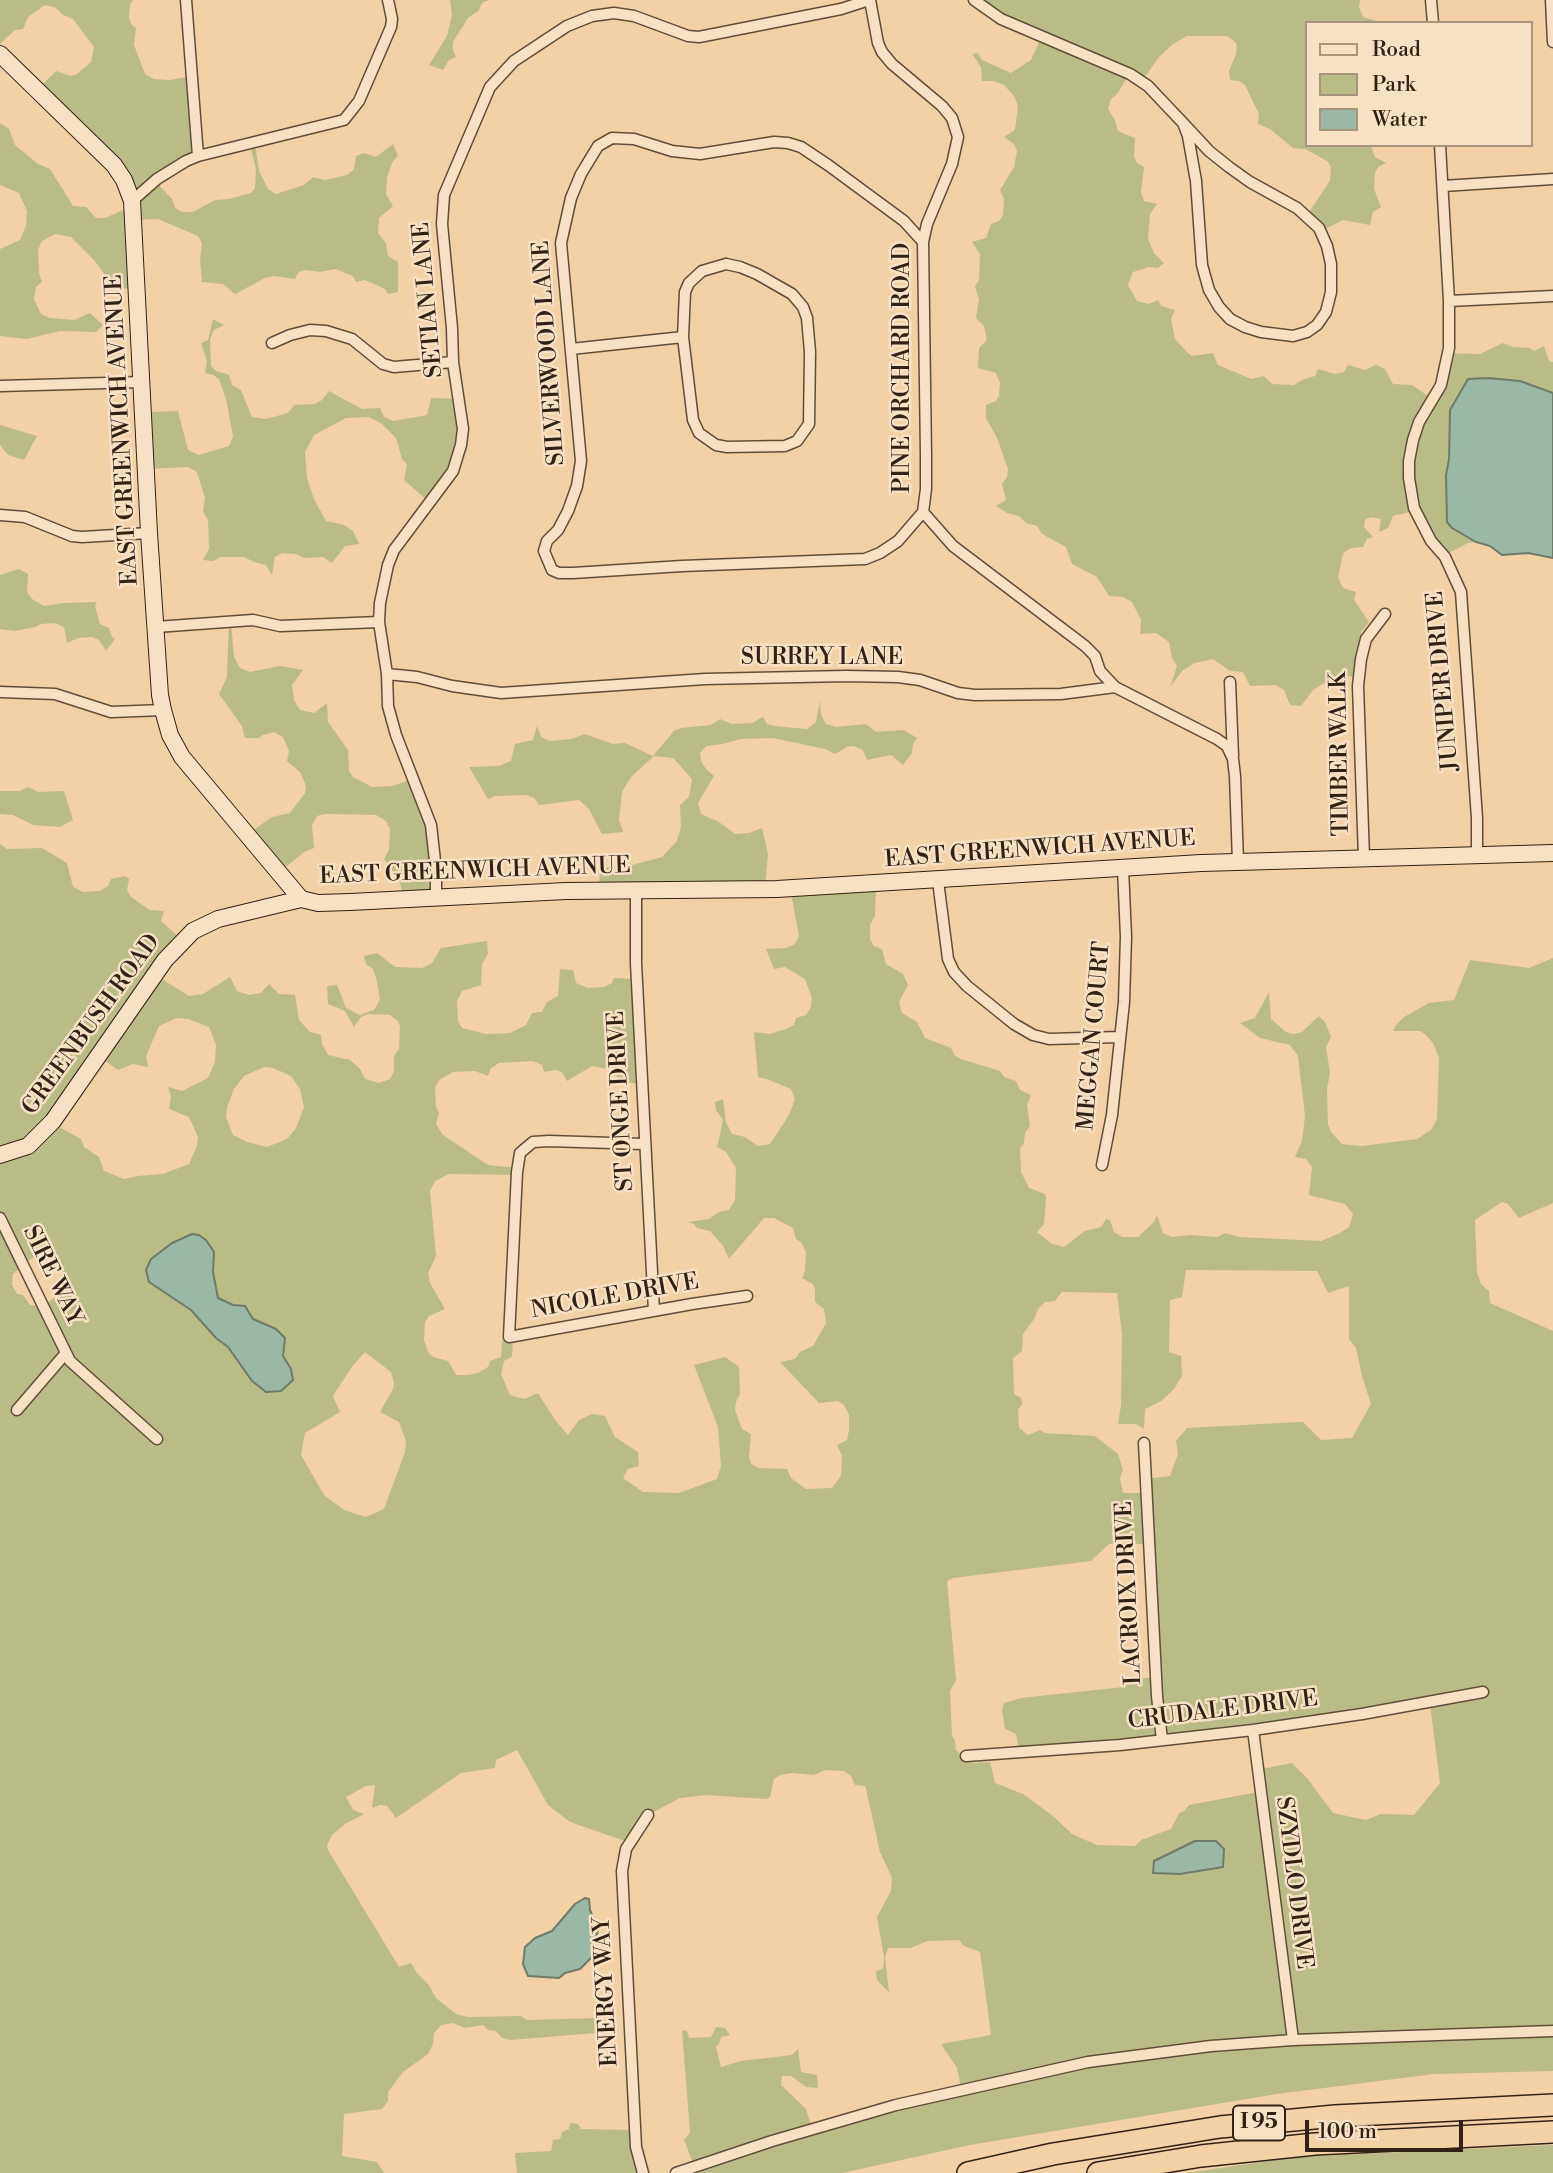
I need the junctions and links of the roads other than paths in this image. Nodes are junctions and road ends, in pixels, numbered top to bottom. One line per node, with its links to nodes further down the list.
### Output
1 (186, 0): 12 (street)
2 (387, 0): 12 (street)
3 (869, 0): 16 (street, PINE ORCHARD ROAD); 22 (street, SETIAN LANE)
4 (974, 0): 10 (street)
5 (1431, 0): 7 (street)
6 (1551, 0): 8 (street)
7 (1433, 21)
8 (1553, 42)
9 (0, 54): 15 (street, EAST GREENWICH AVENUE)
10 (1183, 123): 10 (street)
11 (1440, 147): 14 (street, JUNIPER DRIVE)
12 (198, 156): 15 (street)
13 (1553, 179): 14 (street)
14 (1443, 186): 18 (street, JUNIPER DRIVE)
15 (132, 201): 23 (street, EAST GREENWICH AVENUE)
16 (923, 242): 21 (street, SILVERWOOD LANE); 25 (street, PINE ORCHARD ROAD)
17 (1553, 296): 18 (street)
18 (1449, 301): 38 (street, JUNIPER DRIVE)
19 (682, 337): 19 (street); 21 (street)
20 (272, 343): 22 (street)
21 (572, 349): 25 (street, SILVERWOOD LANE)
22 (453, 362): 29 (street, SETIAN LANE)
23 (142, 382): 24 (street); 27 (street, EAST GREENWICH AVENUE)
24 (0, 386)
25 (923, 512): 33 (street, PINE ORCHARD ROAD)
26 (0, 515): 27 (street)
27 (149, 533): 30 (street, EAST GREENWICH AVENUE)
28 (1385, 614): 39 (street, TIMBER WALK)
29 (379, 622): 30 (street); 31 (street, SETIAN LANE)
30 (156, 627): 35 (street, EAST GREENWICH AVENUE)
31 (387, 674): 33 (street, SURREY LANE); 44 (street, SETIAN LANE)
32 (1230, 682): 36 (street)
33 (1115, 687): 36 (street)
34 (0, 692): 35 (street)
35 (163, 710): 45 (street, EAST GREENWICH AVENUE)
36 (1233, 759): 40 (street)
37 (1553, 853): 38 (street, EAST GREENWICH AVENUE)
38 (1477, 855): 39 (street, EAST GREENWICH AVENUE)
39 (1364, 858): 40 (street, EAST GREENWICH AVENUE)
40 (1238, 862): 41 (street, EAST GREENWICH AVENUE)
41 (1123, 868): 42 (street, EAST GREENWICH AVENUE); 46 (street, MEGGAN COURT)
42 (938, 881): 43 (street, EAST GREENWICH AVENUE); 46 (street)
43 (636, 890): 44 (street, EAST GREENWICH AVENUE); 47 (street, ST ONGE DRIVE)
44 (436, 898): 45 (street, EAST GREENWICH AVENUE)
45 (301, 899): 48 (street, GREENBUSH ROAD)
46 (1119, 1037): 49 (street, MEGGAN COURT)
47 (643, 1143): 52 (street, ST ONGE DRIVE); 52 (street, NICOLE DRIVE)
48 (0, 1155)
49 (1102, 1165)
50 (0, 1218): 53 (street, SIRE WAY)
51 (747, 1296): 52 (street, NICOLE DRIVE)
52 (654, 1311)
53 (66, 1353): 54 (street, SIRE WAY); 55 (street, SIRE WAY)
54 (17, 1410)
55 (157, 1439)
56 (1144, 1443): 59 (street, LACROIX DRIVE)
57 (1483, 1692): 58 (street, CRUDALE DRIVE)
58 (1253, 1730): 59 (street, CRUDALE DRIVE); 63 (street, SZYDLO DRIVE)
59 (1162, 1740): 60 (street, CRUDALE DRIVE)
60 (966, 1756)
61 (648, 1815): 66 (street, ENERGY WAY)
62 (1553, 2031): 63 (street)
63 (1293, 2040): 67 (street)
64 (1553, 2105): 68 (highway, I 95)
65 (1553, 2132): 69 (highway, I 95)
66 (643, 2173)
67 (676, 2173)
68 (968, 2173)
69 (1098, 2173)

